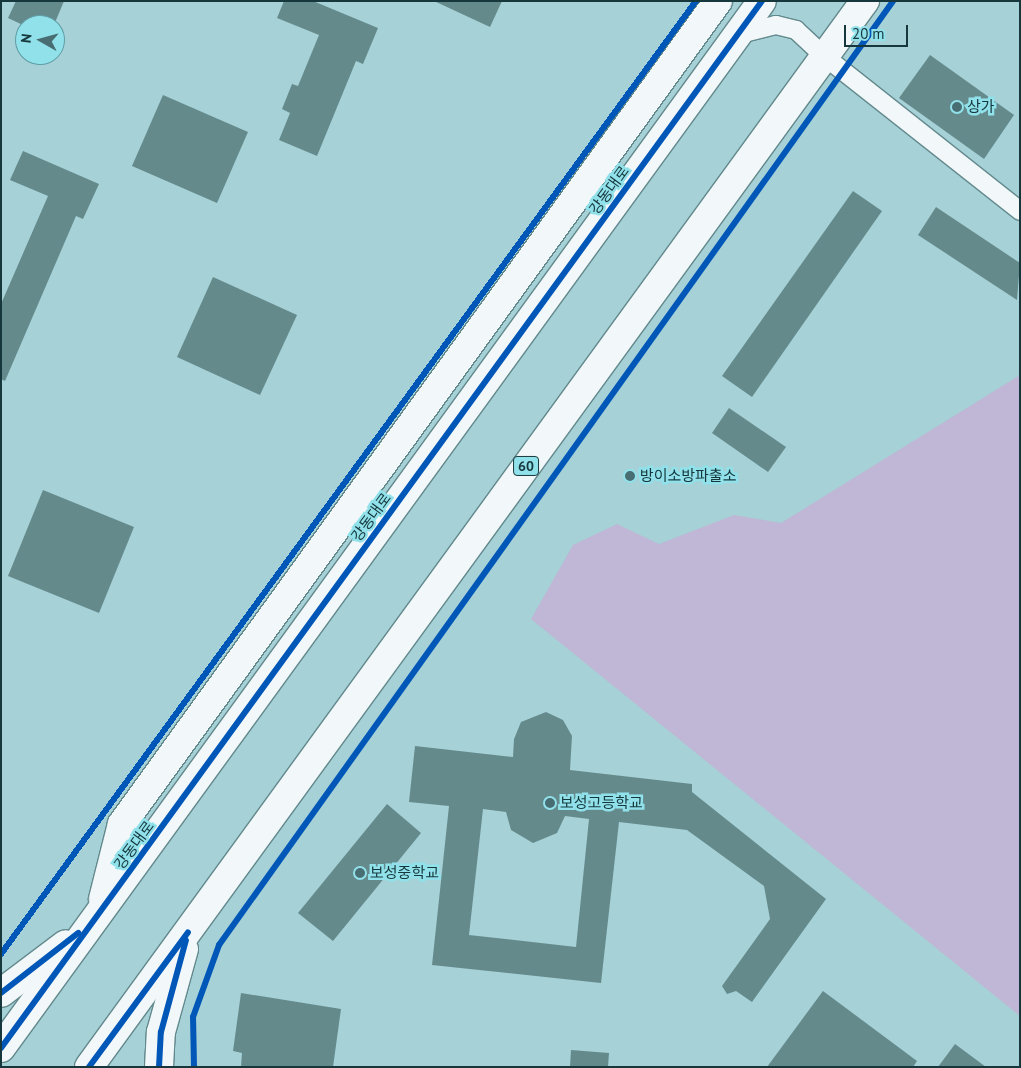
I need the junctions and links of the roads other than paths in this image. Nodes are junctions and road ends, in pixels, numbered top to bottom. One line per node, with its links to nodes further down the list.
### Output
1 (718, 1): 7 (main road)
2 (762, 1): 4 (main road, 강동대로)
3 (865, 1): 5 (main road, 60)
4 (736, 35): 5 (street); 7 (main road, 강동대로)
5 (824, 56): 6 (street); 8 (main road, 60)
6 (1020, 212)
7 (99, 915): 9 (main road); 10 (main road, 강동대로)
8 (188, 932): 11 (main road, 60); 12 (main road)
9 (1, 993)
10 (1, 1048)
11 (90, 1067)
12 (160, 1067)

